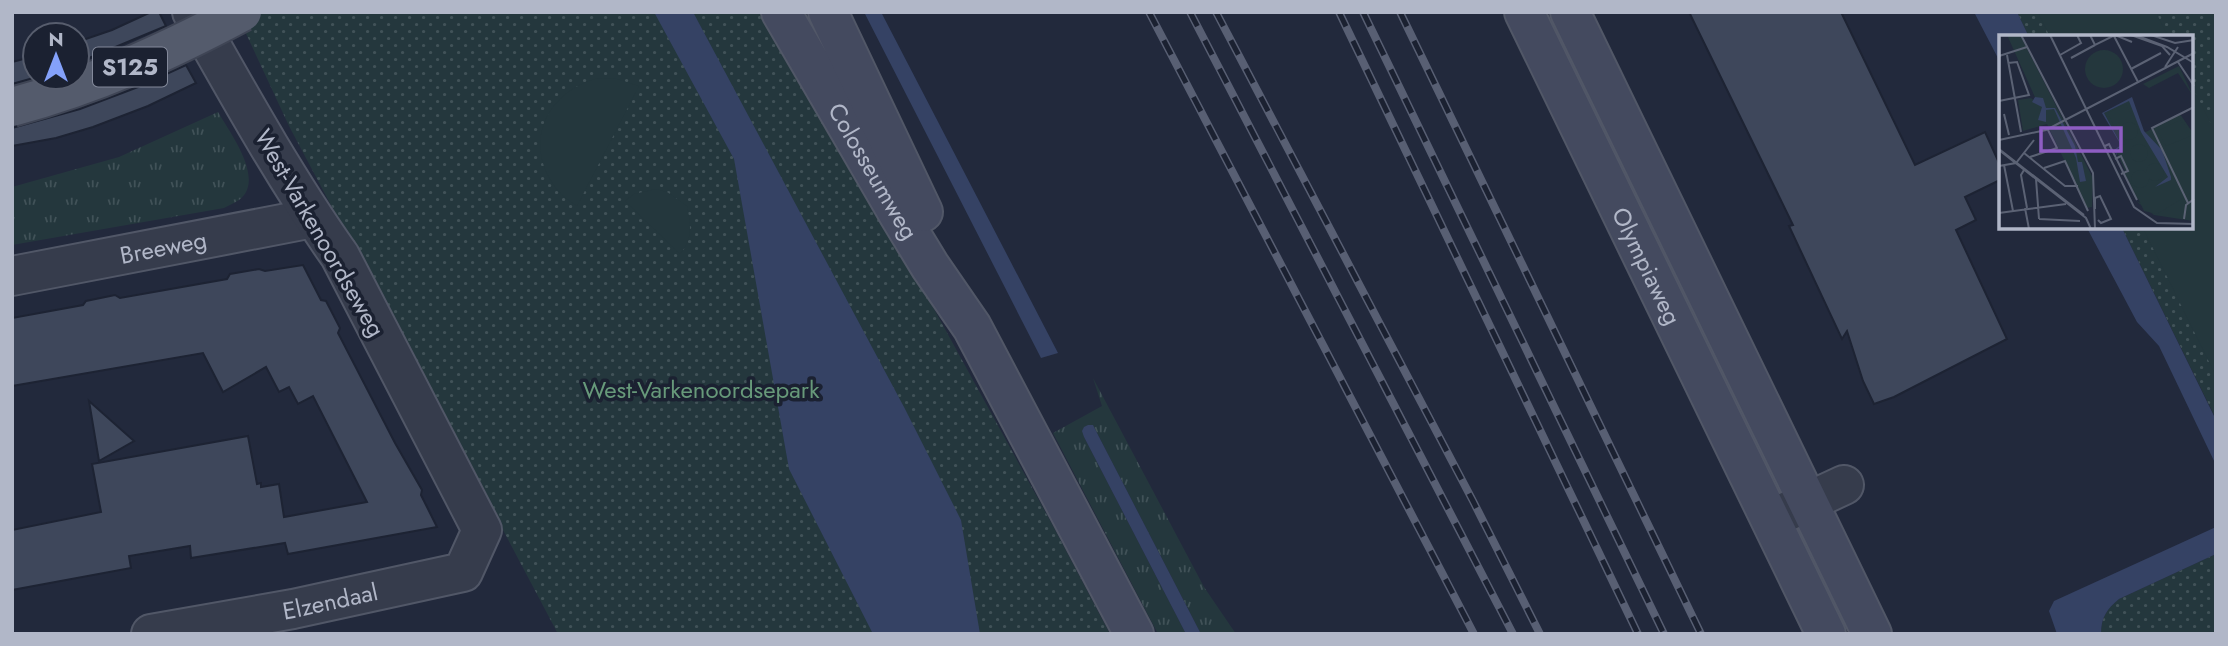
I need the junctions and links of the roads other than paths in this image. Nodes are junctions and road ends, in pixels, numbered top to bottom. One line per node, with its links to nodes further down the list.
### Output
1 (192, 12): 8 (street, West-Varkenoordseweg)
2 (242, 12): 7 (main road, S125, bridge)
3 (781, 12): 10 (main road, Colosseumweg)
4 (828, 12): 10 (main road, Colosseumweg)
5 (1524, 12): 13 (main road, Olympiaweg)
6 (1570, 12): 12 (main road, Olympiaweg)
7 (12, 107)
8 (313, 218): 9 (street, Breeweg); 14 (street, West-Varkenoordseweg)
9 (12, 276)
10 (972, 327): 17 (main road, Colosseumweg)
11 (1843, 485): 12 (street)
12 (1807, 502): 13 (street); 19 (main road, Olympiaweg)
13 (1771, 519): 18 (main road, Olympiaweg)
14 (482, 530): 15 (street, Elzendaal)
15 (295, 621): 16 (street, Elzendaal)
16 (151, 634)
17 (1134, 634)
18 (1826, 634)
19 (1872, 634)

